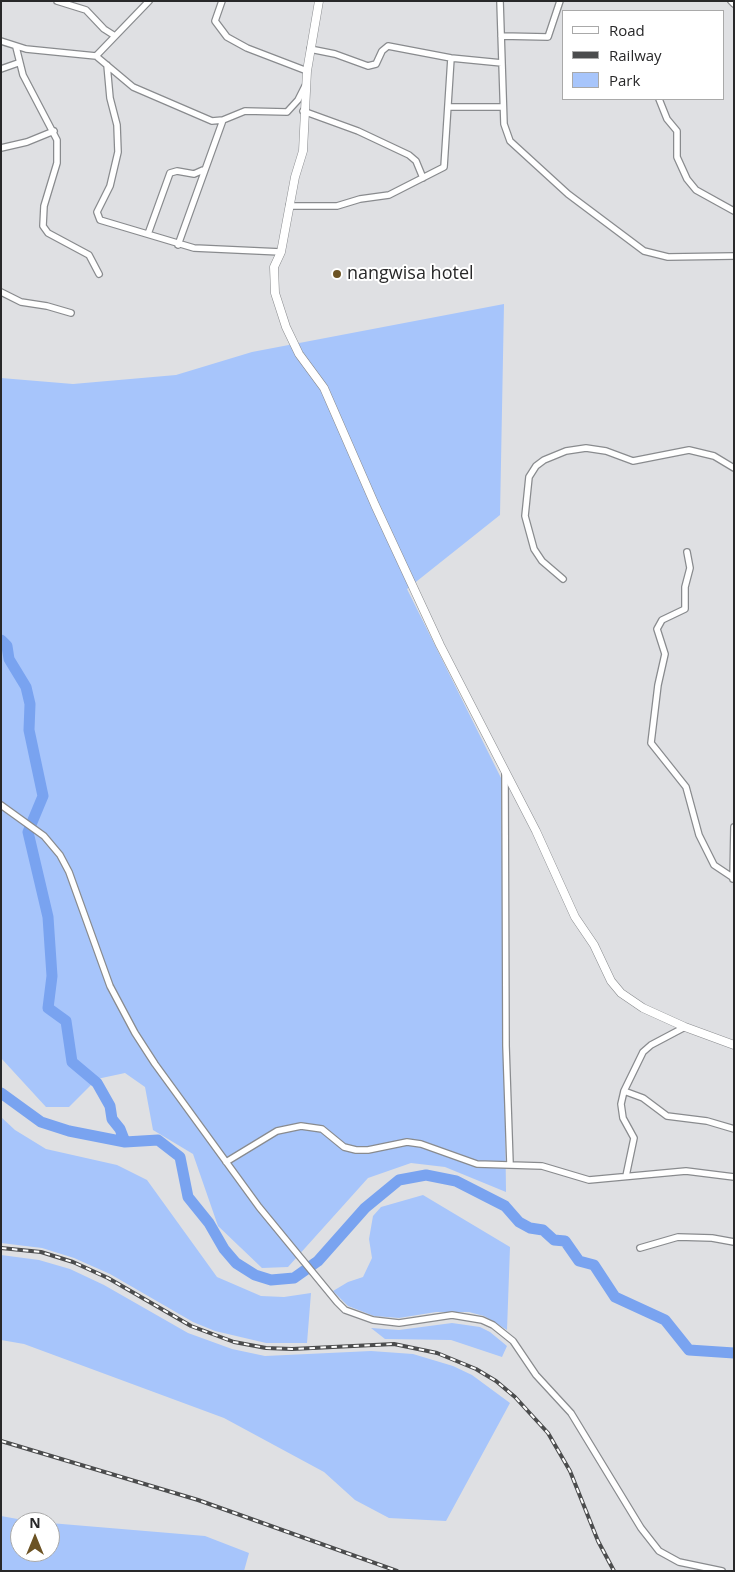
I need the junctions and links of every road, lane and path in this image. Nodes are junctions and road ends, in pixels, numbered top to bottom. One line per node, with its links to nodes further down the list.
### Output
1 (56, 1): 7 (street)
2 (149, 1): 7 (street)
3 (222, 1): 18 (street)
4 (320, 1): 11 (street)
5 (500, 1): 8 (street)
6 (560, 1): 8 (street)
7 (115, 36): 12 (street)
8 (502, 36): 15 (street)
9 (1, 41): 10 (street)
10 (16, 47): 12 (street); 14 (street)
11 (310, 49): 13 (street); 18 (street)
12 (96, 56): 16 (street)
13 (451, 58): 15 (street); 21 (street)
14 (18, 62): 17 (street); 25 (street)
15 (502, 63): 22 (street)
16 (107, 65): 24 (street); 31 (street)
17 (1, 69)
18 (307, 71): 19 (street)
19 (306, 85): 23 (street); 24 (street)
20 (658, 100): 30 (street)
21 (448, 106): 22 (street); 28 (street)
22 (503, 107): 34 (street)
23 (303, 111): 28 (street); 29 (street)
24 (223, 120): 27 (street)
25 (54, 131): 26 (street); 35 (street)
26 (1, 148)
27 (203, 170): 31 (street); 32 (street)
28 (423, 178): 29 (street)
29 (289, 206): 33 (street)
30 (734, 211)
31 (148, 234): 32 (street)
32 (178, 245): 33 (street)
33 (281, 252): 41 (street)
34 (734, 256)
35 (99, 274)
36 (1, 292): 37 (street)
37 (71, 313)
38 (734, 468): 40 (street)
39 (686, 552): 44 (street)
40 (564, 579)
41 (504, 771): 45 (street); 50 (street)
42 (1, 805): 49 (street)
43 (734, 827): 44 (street)
44 (733, 879)
45 (685, 1027): 46 (street); 47 (street)
46 (734, 1046)
47 (624, 1091): 48 (street); 51 (street)
48 (734, 1129)
49 (226, 1162): 50 (street); 55 (street)
50 (510, 1164): 51 (street)
51 (626, 1176): 52 (street)
52 (734, 1176)
53 (734, 1242): 54 (street)
54 (640, 1248)
55 (722, 1571)

